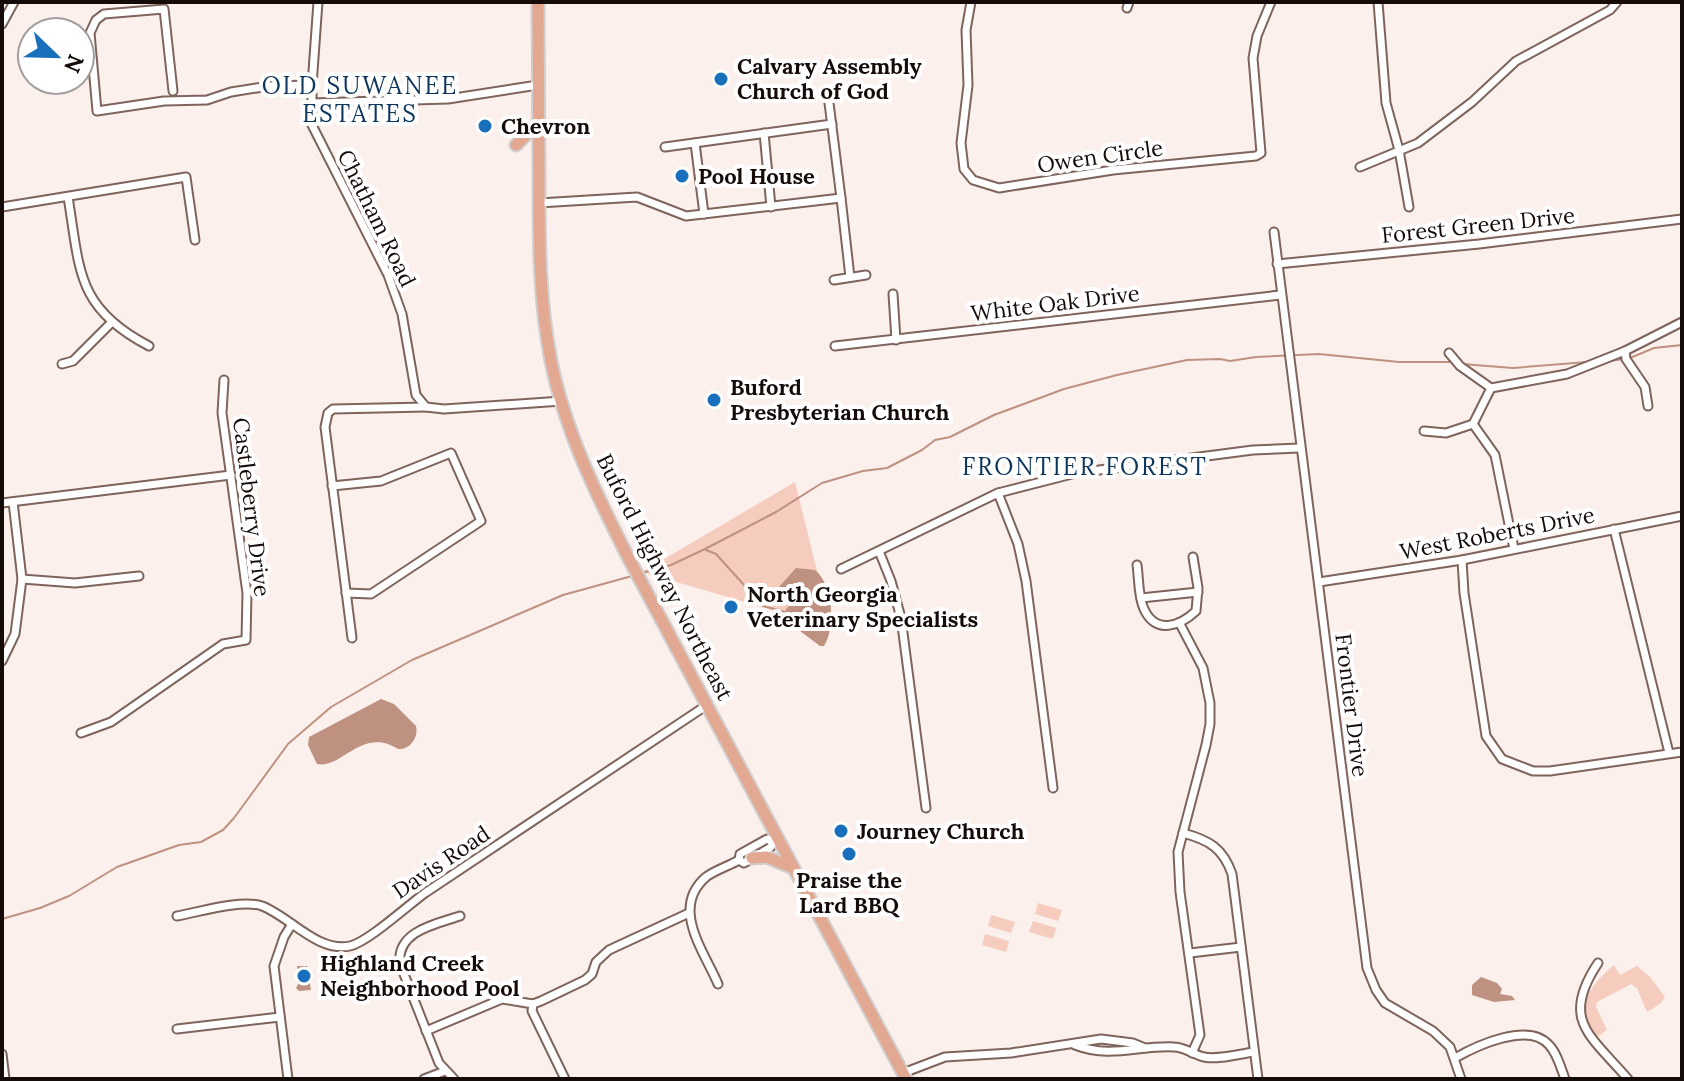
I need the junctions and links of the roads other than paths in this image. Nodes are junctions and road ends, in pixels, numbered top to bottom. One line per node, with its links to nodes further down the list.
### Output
1 (14, 2): 8 (street)
2 (318, 2): 9 (street, Chatham Road)
3 (538, 2): 10 (main road, Buford Highway Northeast)
4 (971, 2): 5 (street, Owen Circle)
5 (1271, 2)
6 (1378, 2): 20 (street)
7 (1617, 2): 20 (street)
8 (2, 24)
9 (312, 85): 11 (street); 12 (street, Chatham Road)
10 (538, 85): 12 (street); 14 (main road, Buford Highway Northeast)
11 (173, 91)
12 (312, 103): 50 (street, Chatham Road)
13 (829, 103): 15 (street)
14 (539, 122): 18 (main road); 24 (main road, Buford Highway Northeast)
15 (832, 124): 16 (street); 23 (street)
16 (764, 133): 17 (street); 26 (street)
17 (695, 143): 19 (street); 28 (street)
18 (516, 145)
19 (665, 147)
20 (1399, 150): 21 (street); 27 (street)
21 (1360, 167)
22 (68, 197): 25 (street); 31 (street); 39 (street)
23 (841, 198): 26 (street); 34 (street)
24 (539, 203): 28 (street); 48 (main road, Buford Highway Northeast)
25 (2, 207)
26 (771, 207): 28 (street)
27 (1409, 207)
28 (704, 214)
29 (1682, 219): 32 (street, Forest Green Drive)
30 (1274, 232): 32 (street)
31 (195, 240)
32 (1277, 264): 37 (street, Frontier Drive)
33 (866, 275): 34 (street)
34 (850, 277): 35 (street)
35 (834, 280)
36 (893, 294): 40 (street)
37 (1280, 295): 40 (street, White Oak Drive); 53 (street, Frontier Drive)
38 (1682, 322): 43 (street)
39 (111, 323): 41 (street); 45 (street)
40 (896, 340): 42 (street, White Oak Drive)
41 (149, 346)
42 (835, 346)
43 (1625, 351): 47 (street); 49 (street)
44 (1449, 353): 47 (street)
45 (62, 364)
46 (224, 380): 54 (street, Castleberry Drive)
47 (1491, 388): 51 (street)
48 (562, 401): 50 (street); 76 (main road, Buford Highway Northeast)
49 (1648, 406)
50 (426, 407): 55 (street)
51 (1473, 424): 52 (street); 61 (street)
52 (1424, 431)
53 (1299, 448): 56 (street); 69 (street, Frontier Drive)
54 (231, 475): 57 (street); 77 (street, Castleberry Drive)
55 (332, 486): 71 (street); 71 (street)
56 (998, 493): 62 (street); 80 (street)
57 (13, 502): 58 (street); 68 (street)
58 (2, 503)
59 (1682, 516): 60 (street, West Roberts Drive)
60 (1614, 529): 61 (street, West Roberts Drive); 79 (street)
61 (1514, 549): 64 (street, West Roberts Drive)
62 (879, 551): 66 (street); 81 (street)
63 (1193, 557): 70 (street)
64 (1462, 560): 69 (street, West Roberts Drive); 79 (street)
65 (1137, 565): 72 (street)
66 (841, 569)
67 (139, 576): 68 (street)
68 (22, 579): 75 (street)
69 (1319, 582): 106 (street, Frontier Drive)
70 (1198, 592): 72 (street); 73 (street)
71 (346, 593): 74 (street)
72 (1141, 598): 73 (street)
73 (1180, 624): 82 (street)
74 (352, 638)
75 (2, 661)
76 (707, 705): 83 (main road, Buford Highway Northeast); 90 (street, Davis Road)
77 (81, 733)
78 (1682, 752): 79 (street)
79 (1669, 753)
80 (1053, 788)
81 (926, 808)
82 (1183, 833): 91 (street); 92 (street)
83 (776, 840): 84 (street); 85 (street); 86 (main road, Buford Highway Northeast)
84 (752, 858): 85 (street); 86 (main road)
85 (739, 860): 87 (street)
86 (794, 868): 108 (main road, Buford Highway Northeast)
87 (689, 913): 94 (street); 95 (street)
88 (177, 916): 90 (street, Davis Road)
89 (460, 916): 98 (street)
90 (292, 924): 96 (street)
91 (1241, 947): 92 (street); 103 (street)
92 (1190, 953): 104 (street)
93 (1598, 963): 117 (street)
94 (718, 984)
95 (533, 1004): 98 (street); 113 (street)
96 (280, 1017): 97 (street); 110 (street)
97 (177, 1029)
98 (426, 1031): 107 (street)
99 (1112, 1041): 100 (street); 101 (street); 102 (street)
100 (1073, 1044): 102 (street); 108 (street)
101 (1145, 1048): 102 (street); 104 (street)
102 (1111, 1052)
103 (1254, 1052): 104 (street); 114 (street)
104 (1192, 1053)
105 (2, 1054): 109 (street)
106 (1455, 1058): 115 (street, Frontier Drive); 116 (street)
107 (445, 1071): 111 (street); 112 (street)
108 (904, 1076)
109 (5, 1079)
110 (288, 1079)
111 (424, 1079)
112 (454, 1079)
113 (565, 1079)
114 (1258, 1079)
115 (1461, 1079)
116 (1565, 1079)
117 (1628, 1079)

